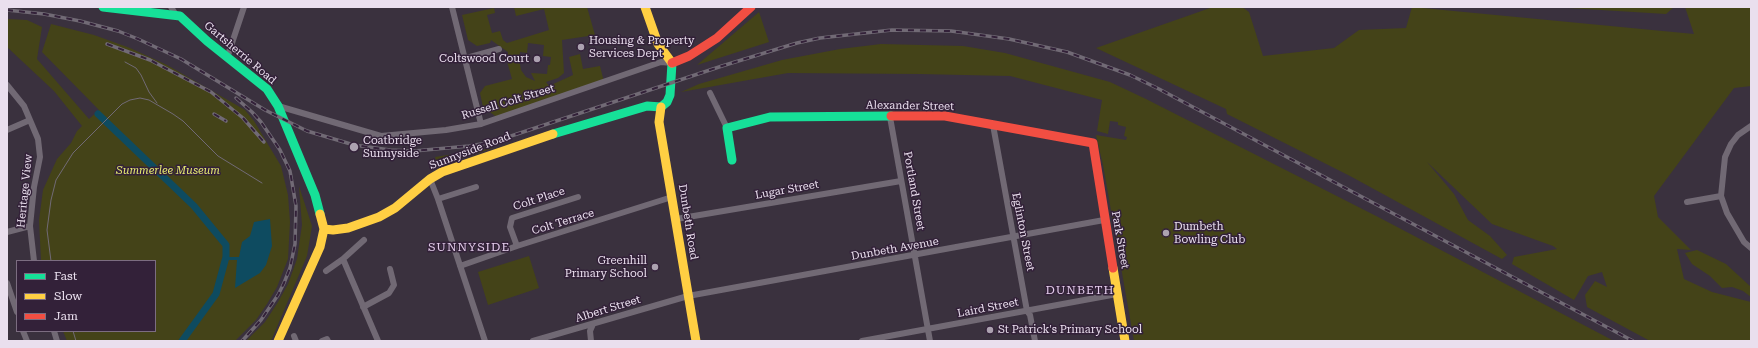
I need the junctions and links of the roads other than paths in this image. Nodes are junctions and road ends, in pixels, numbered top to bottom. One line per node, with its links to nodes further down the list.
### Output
1 (103, 7): 6 (street, Gartsherrie Road)
2 (244, 7): 8 (street)
3 (452, 7): 9 (street)
4 (645, 7): 10 (street)
5 (751, 7): 10 (street)
6 (174, 11): 8 (street, Gartsherrie Road)
7 (499, 49): 9 (street)
8 (227, 58): 14 (street, Gartsherrie Road)
9 (463, 59): 17 (street)
10 (672, 63): 13 (street); 17 (street, Russell Colt Street)
11 (7, 85): 16 (street, Heritage View)
12 (710, 93): 20 (street)
13 (661, 107): 24 (street, Sunnyside Road); 29 (street, Dunbeth Road)
14 (279, 109): 17 (street, Russell Colt Street); 35 (street, Gartsherrie Road)
15 (890, 117): 18 (street, Alexander Street); 20 (street, Alexander Street); 25 (street, Portland Street)
16 (30, 120): 21 (street); 34 (street, Heritage View)
17 (481, 124)
18 (993, 125): 22 (street, Alexander Street); 37 (street, Eglinton Street)
19 (1751, 126): 27 (street)
20 (727, 128): 23 (street)
21 (7, 130)
22 (1092, 143): 33 (street, Park Street)
23 (732, 160)
24 (430, 179): 30 (street); 35 (street, Sunnyside Road)
25 (901, 181): 32 (street, Lugar Street); 41 (street, Portland Street)
26 (476, 187): 30 (street)
27 (1721, 196): 31 (street); 40 (street)
28 (578, 197): 39 (street, Colt Place)
29 (672, 197): 32 (street, Dunbeth Road); 39 (street, Colt Terrace)
30 (438, 199): 44 (street)
31 (1687, 202)
32 (676, 219): 49 (street, Dunbeth Road)
33 (1104, 220): 37 (street, Dunbeth Avenue); 48 (street, Park Street)
34 (30, 226): 36 (street); 43 (street, Heritage View)
35 (324, 228): 57 (street)
36 (7, 232)
37 (1014, 237): 41 (street, Dunbeth Avenue); 52 (street, Eglinton Street)
38 (364, 240): 42 (street)
39 (518, 246): 44 (street, Colt Terrace)
40 (1751, 248)
41 (915, 255): 49 (street, Dunbeth Avenue); 54 (street, Portland Street)
42 (343, 259): 46 (street); 50 (street)
43 (34, 260)
44 (460, 266): 61 (street)
45 (390, 269): 50 (street)
46 (326, 271)
47 (8, 286): 51 (street)
48 (1117, 294): 52 (street, Laird Street); 68 (street, Park Street)
49 (688, 296): 53 (street, Albert Street); 64 (street, Dunbeth Road)
50 (363, 307): 60 (street)
51 (16, 309)
52 (1027, 310): 54 (street, Laird Street); 67 (street, Eglinton Street)
53 (592, 324): 62 (street, Albert Street); 63 (street)
54 (927, 330): 65 (street, Laird Street); 66 (street, Portland Street)
55 (26, 340): 56 (street)
56 (19, 341)
57 (278, 341)
58 (322, 341): 59 (street)
59 (328, 341)
60 (378, 341)
61 (485, 341)
62 (533, 341)
63 (591, 341)
64 (696, 341)
65 (862, 341)
66 (930, 341)
67 (1035, 341)
68 (1125, 341)

